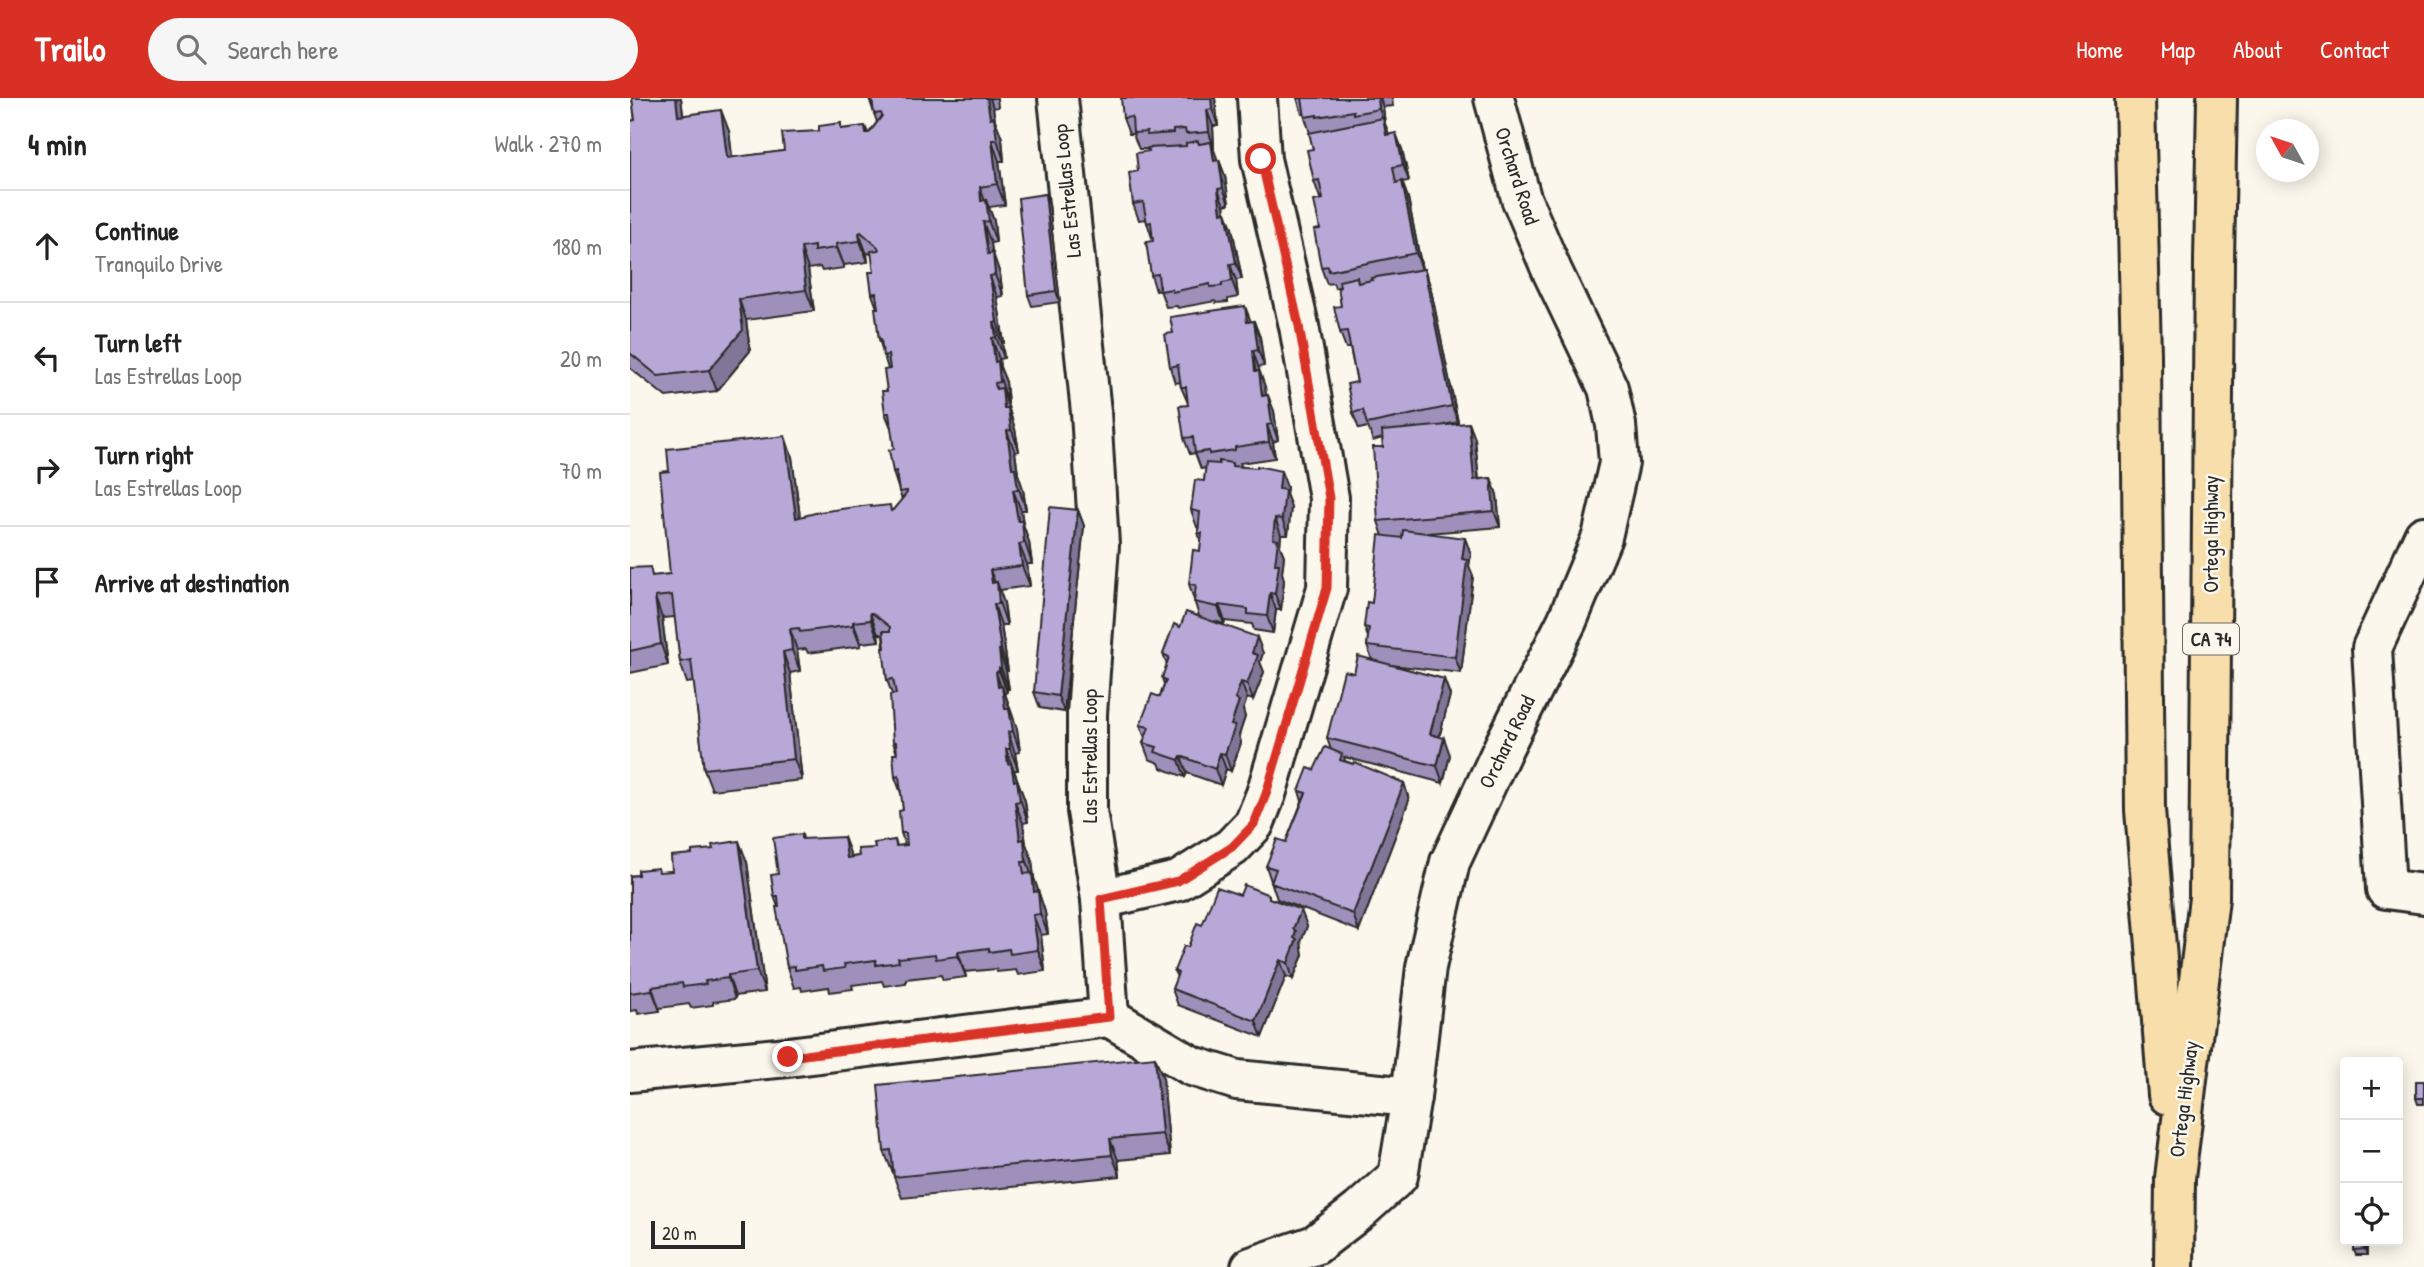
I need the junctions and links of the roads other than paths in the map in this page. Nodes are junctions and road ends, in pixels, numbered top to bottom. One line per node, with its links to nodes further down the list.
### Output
1 (1058, 98): 8 (street, Las Estrellas Loop)
2 (1257, 98): 8 (street)
3 (1494, 98): 11 (street, Orchard Road)
4 (2136, 98): 12 (main road, Ortega Highway / CA 74)
5 (2217, 98): 12 (main road, Ortega Highway / CA 74)
6 (2424, 536): 7 (street)
7 (2424, 894)
8 (1101, 899): 9 (street, Las Estrellas Loop)
9 (1109, 1017): 10 (street); 11 (street)
10 (630, 1072)
11 (1411, 1097): 13 (street, Orchard Road)
12 (2175, 1178): 14 (main road, Ortega Highway / CA 74)
13 (1251, 1267)
14 (2174, 1267)

